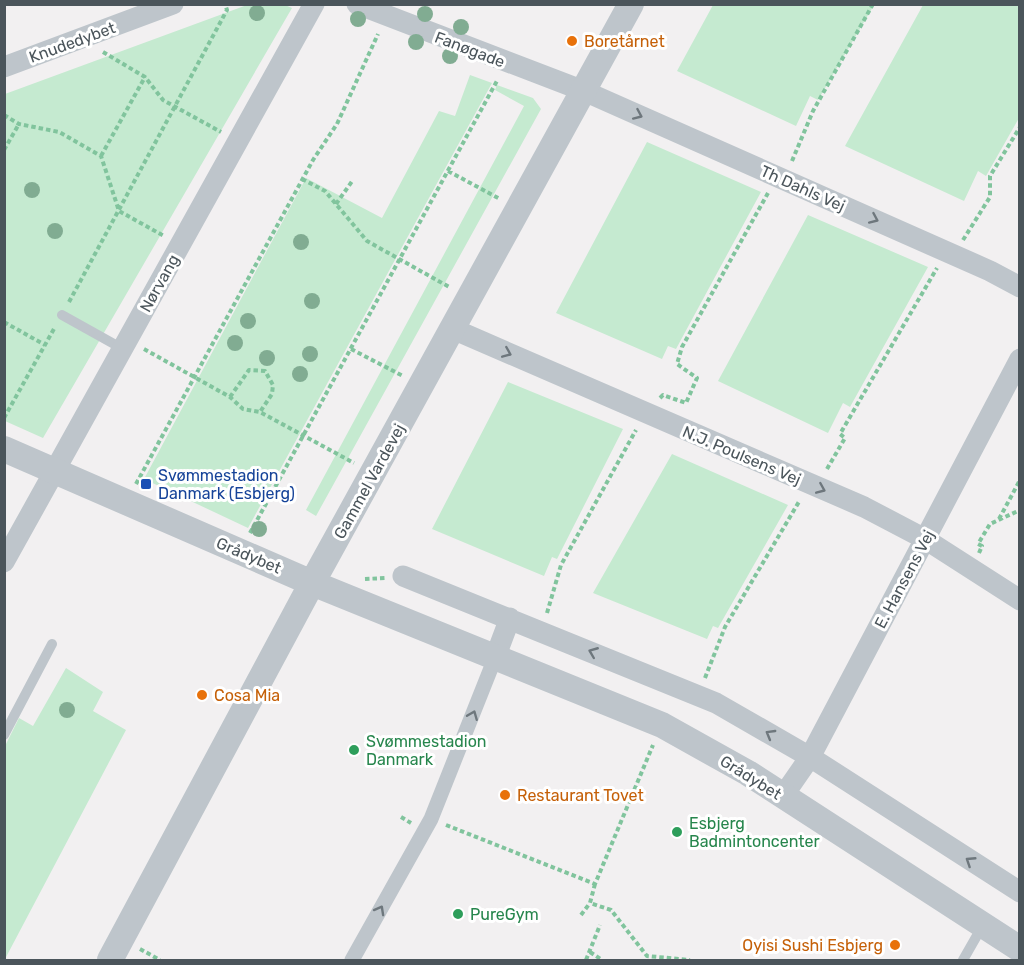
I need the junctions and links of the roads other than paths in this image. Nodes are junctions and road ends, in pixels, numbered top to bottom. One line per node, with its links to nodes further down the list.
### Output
1 (173, 4): 5 (street, Knudedybet)
2 (314, 4): 10 (street, Nørvang)
3 (357, 4): 6 (street, Fanøgade)
4 (632, 4): 6 (street, Gammel Vardevej)
5 (4, 67)
6 (585, 92): 7 (street, Th Dahls Vej, one-way to 7); 9 (street, Gammel Vardevej)
7 (1020, 287)
8 (62, 315): 10 (lane)
9 (453, 329): 14 (street, N.J. Poulsens Vej, one-way to 14); 17 (street, Gammel Vardevej)
10 (125, 344): 13 (street, Nørvang)
11 (1020, 359): 14 (street, E. Hansens Vej)
12 (4, 449): 13 (street, Grådybet)
13 (55, 471): 15 (street, Nørvang); 17 (street, Grådybet)
14 (925, 539): 18 (street, N.J. Poulsens Vej); 23 (street, E. Hansens Vej)
15 (4, 562)
16 (403, 576): 19 (street)
17 (312, 583): 21 (street, Grådybet); 28 (street, Gammel Vardevej)
18 (1020, 600)
19 (510, 618): 21 (street); 23 (street, one-way to 19)
20 (52, 644): 22 (lane)
21 (495, 658): 24 (street, Grådybet); 29 (street, one-way to 21)
22 (4, 735)
23 (810, 757): 24 (street, E. Hansens Vej); 25 (street, one-way to 23)
24 (783, 796): 26 (street, Grådybet)
25 (1020, 892)
26 (983, 925): 27 (street, Grådybet); 30 (lane)
27 (1020, 949)
28 (110, 960)
29 (352, 960)
30 (963, 960)

